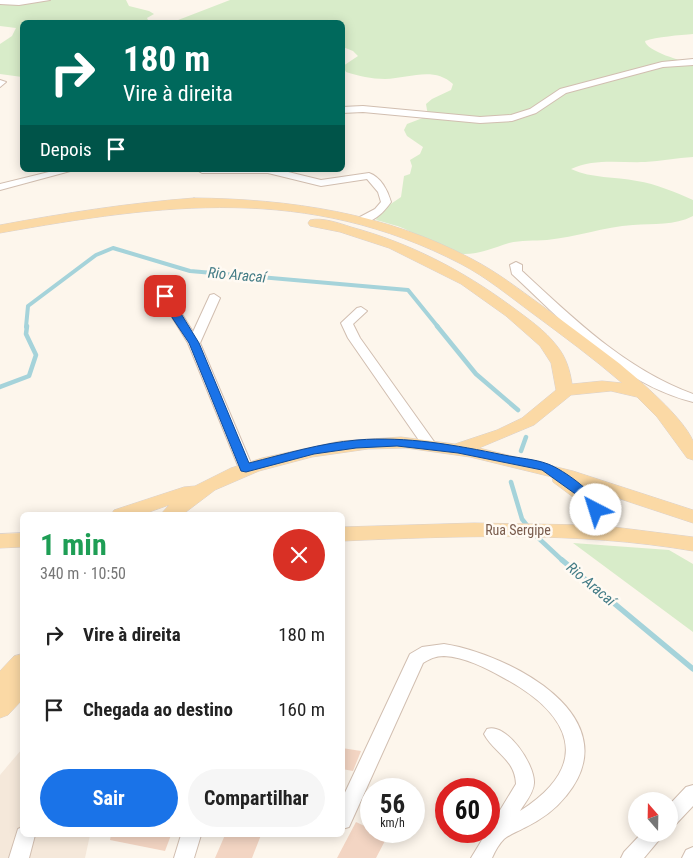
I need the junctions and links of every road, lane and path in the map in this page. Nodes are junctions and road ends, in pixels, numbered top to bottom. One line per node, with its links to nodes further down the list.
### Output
1 (46, 0): 2 (street)
2 (0, 2)
3 (693, 62): 4 (street)
4 (345, 110)
5 (61, 172): 7 (street)
6 (277, 172): 8 (street)
7 (0, 187)
8 (362, 220): 9 (main road); 19 (main road)
9 (0, 229)
10 (0, 241): 18 (main road)
11 (516, 265): 20 (street)
12 (165, 296): 16 (street)
13 (214, 298): 15 (street)
14 (361, 311): 21 (street)
15 (205, 318): 16 (street); 17 (street)
16 (178, 319): 17 (street)
17 (194, 343): 24 (street)
18 (565, 391): 19 (main road); 22 (main road)
19 (643, 394): 23 (main road)
20 (693, 398)
21 (430, 446): 22 (main road); 24 (main road)
22 (458, 449): 25 (main road)
23 (693, 454)
24 (246, 468): 26 (main road)
25 (546, 468): 29 (main road); 30 (main road)
26 (208, 485): 27 (main road); 28 (main road)
27 (130, 512)
28 (173, 512)
29 (693, 517)
30 (596, 532): 31 (main road, Rua Sergipe); 32 (main road, Rua Sergipe)
31 (345, 534)
32 (662, 538): 33 (main road); 36 (main road, Rua Sergipe); 37 (main road)
33 (693, 539)
34 (20, 540): 35 (main road)
35 (0, 541)
36 (693, 544)
37 (693, 549)
38 (20, 664): 39 (main road)
39 (0, 685)
40 (20, 688): 41 (main road)
41 (0, 709)
42 (493, 734): 46 (street)
43 (693, 793): 44 (street)
44 (678, 809)
45 (345, 814): 47 (street)
46 (500, 828)
47 (500, 831)
48 (24, 837): 52 (street)
49 (190, 837): 53 (street)
50 (646, 842): 55 (street)
51 (491, 843): 54 (street)
52 (19, 858)
53 (184, 858)
54 (481, 858)
55 (631, 858)

